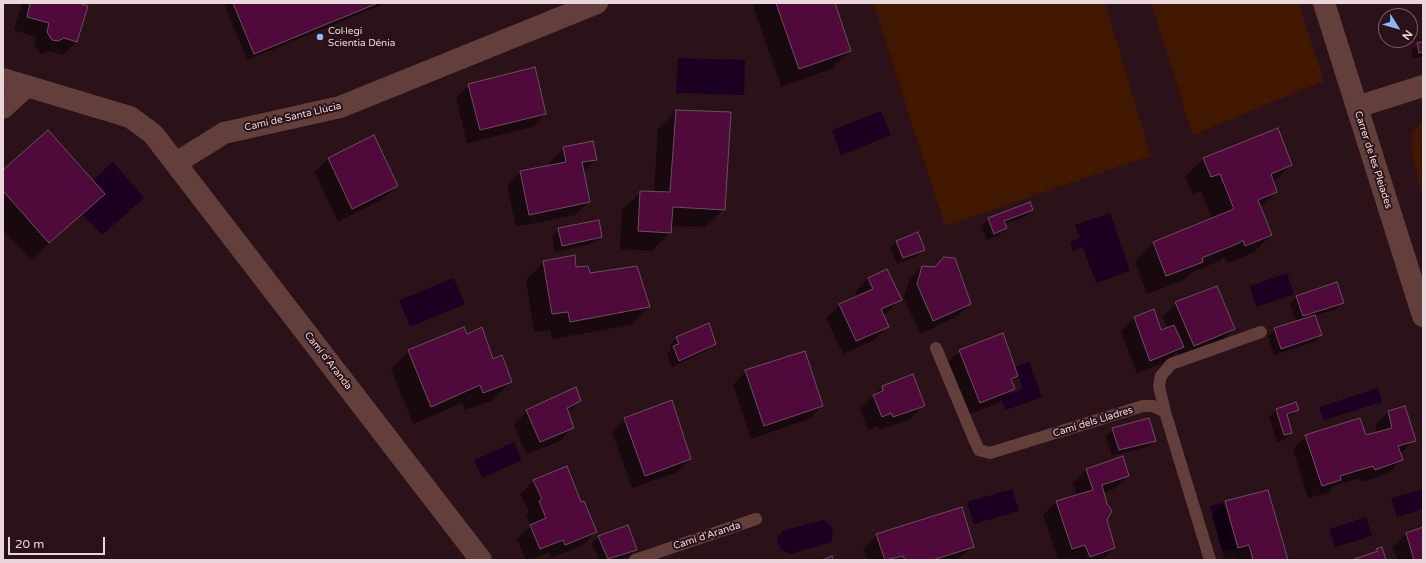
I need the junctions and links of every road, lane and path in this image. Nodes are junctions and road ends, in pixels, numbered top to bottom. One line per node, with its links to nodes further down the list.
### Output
1 (597, 3): 8 (street, Camí de Santa Llúcia)
2 (1324, 3): 6 (street, Carrer de les Pleiades)
3 (3, 79): 4 (street)
4 (27, 86): 7 (street); 8 (street)
5 (1423, 86): 6 (street)
6 (1357, 107): 9 (street, Carrer de les Pleiades)
7 (3, 108)
8 (176, 162): 14 (street, Camí d'Aranda)
9 (1423, 316)
10 (1261, 332): 12 (lane)
11 (936, 348): 12 (lane, Camí dels Lladres)
12 (1165, 412): 16 (lane)
13 (756, 519): 15 (lane, Camí d'Aranda)
14 (481, 560)
15 (635, 560)
16 (1210, 560)

